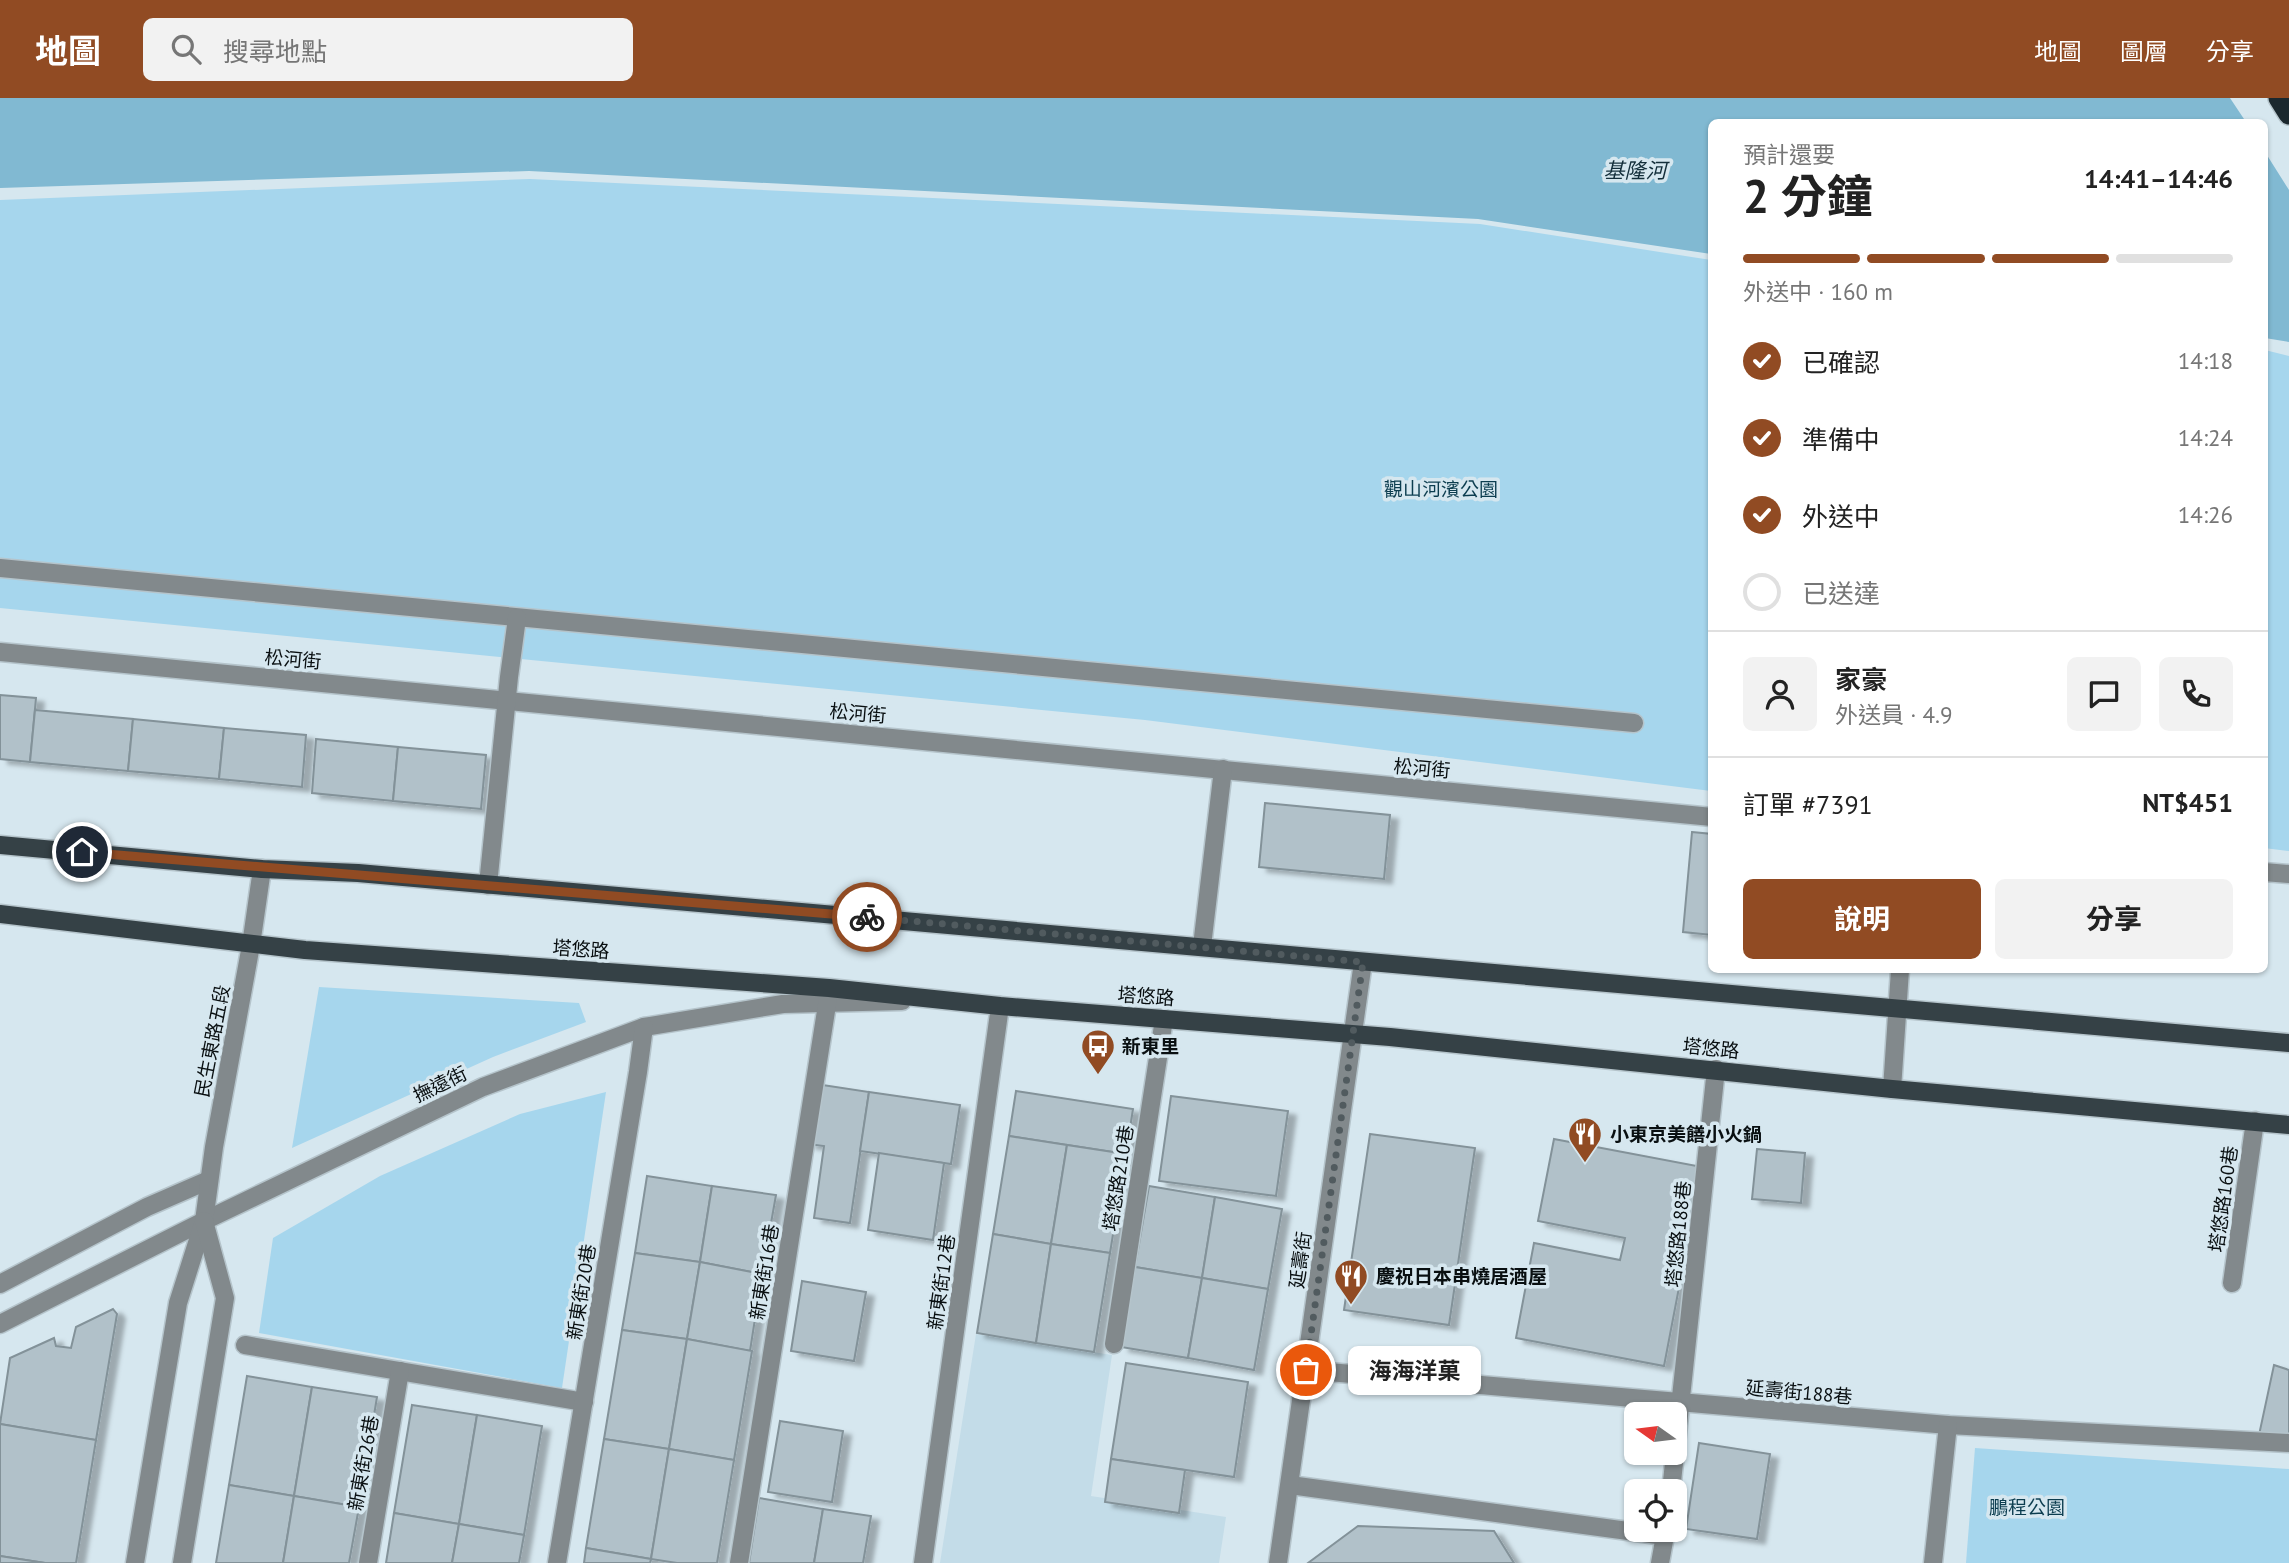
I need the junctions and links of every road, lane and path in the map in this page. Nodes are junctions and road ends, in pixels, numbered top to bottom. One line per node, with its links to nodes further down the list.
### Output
1 (2279, 98): 2 (highway)
2 (2289, 114)
3 (0, 568): 4 (street)
4 (517, 618): 6 (street); 7 (street)
5 (0, 652): 6 (street, 松河街)
6 (507, 701): 8 (street, 松河街); 14 (street)
7 (1634, 723)
8 (1223, 769): 9 (street, 松河街); 17 (street)
9 (1708, 817)
10 (0, 845): 11 (main road)
11 (262, 869): 14 (main road); 16 (street, 民生東路五段)
12 (2268, 872): 13 (street)
13 (2289, 874)
14 (488, 885): 17 (main road)
15 (0, 914): 16 (main road, 塔悠路)
16 (251, 945): 20 (main road, 塔悠路); 31 (street, 民生東路五段)
17 (1202, 946): 18 (main road)
18 (1363, 962): 22 (main road); 25 (street, 延壽街)
19 (1900, 973): 22 (street)
20 (829, 996): 21 (main road, 塔悠路); 24 (street, 撫遠街); 53 (street, 新東街16巷)
21 (1000, 1006): 23 (main road, 塔悠路); 54 (street, 新東街12巷)
22 (1898, 1009): 26 (main road); 28 (street)
23 (1164, 1019): 25 (main road, 塔悠路); 36 (street, 塔悠路210巷)
24 (644, 1027): 32 (street, 撫遠街); 40 (street, 新東街20巷)
25 (1354, 1034): 27 (main road, 塔悠路); 38 (street, 延壽街)
26 (2289, 1043)
27 (1716, 1069): 28 (main road, 塔悠路); 42 (street, 塔悠路188巷)
28 (1892, 1089): 29 (main road, 塔悠路)
29 (2255, 1121): 30 (main road, 塔悠路); 33 (street, 塔悠路160巷)
30 (2289, 1125)
31 (209, 1180): 32 (street, 民生東路五段); 34 (street)
32 (204, 1221): 35 (street, 撫遠街); 49 (street, 民生東路五段); 50 (street, 民生東路五段)
33 (2232, 1283)
34 (0, 1284)
35 (0, 1324)
36 (1114, 1344)
37 (245, 1345): 39 (street)
38 (1306, 1370): 41 (street, 延壽街188巷); 46 (street, 延壽街)
39 (400, 1371): 40 (street); 51 (street, 新東街26巷)
40 (584, 1402): 52 (street, 新東街20巷)
41 (1670, 1402)
42 (1681, 1402)
43 (1687, 1403): 44 (street, 延壽街188巷)
44 (1948, 1425): 45 (street, 延壽街188巷); 57 (street)
45 (2289, 1443)
46 (1290, 1485): 47 (street); 55 (street, 延壽街)
47 (1624, 1528)
48 (1664, 1542): 56 (street)
49 (135, 1563)
50 (182, 1563)
51 (368, 1563)
52 (557, 1563)
53 (739, 1563)
54 (923, 1563)
55 (1278, 1563)
56 (1660, 1563)
57 (1933, 1563)

